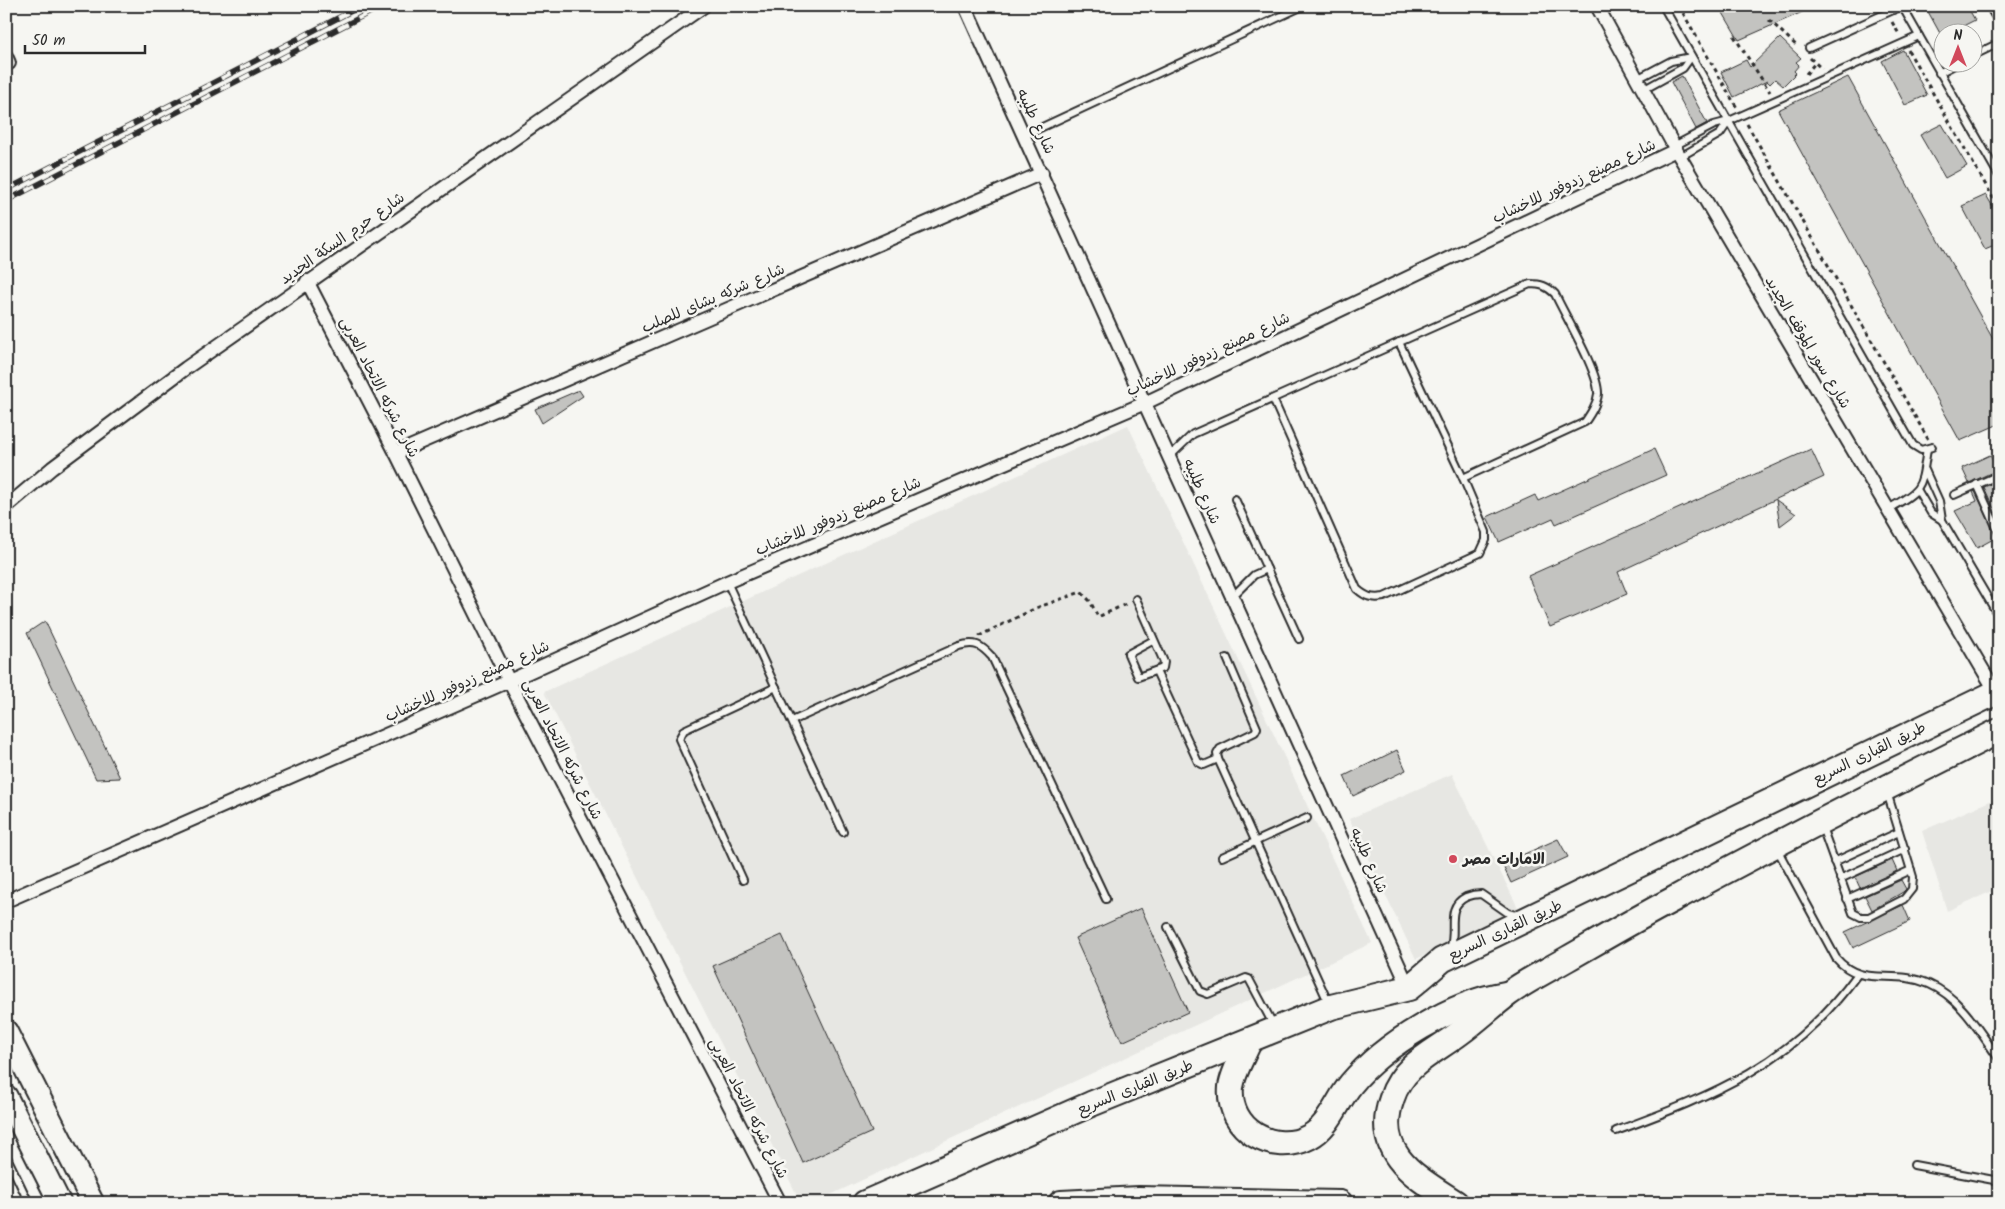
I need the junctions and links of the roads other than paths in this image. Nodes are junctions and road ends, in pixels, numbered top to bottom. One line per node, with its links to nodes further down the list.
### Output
1 (704, 6): 22 (street, شارع حرم السكة الحديد)
2 (966, 6): 18 (street, شارع طليبه)
3 (1303, 6): 18 (lane)
4 (1596, 6): 16 (street, شارع سور الموقف الجديد)
5 (1663, 6): 13 (lane)
6 (1902, 6): 9 (lane); 11 (lane)
7 (1989, 6): 8 (lane)
8 (1999, 23)
9 (1918, 36): 15 (lane); 17 (lane)
10 (1999, 43): 12 (lane)
11 (1810, 48)
12 (1982, 51)
13 (1691, 56): 16 (lane); 16 (lane); 17 (lane)
14 (1942, 72): 15 (lane)
15 (1939, 74): 21 (lane)
16 (1640, 85): 19 (street, شارع سور الموقف الجديد)
17 (1729, 122): 19 (lane); 19 (lane); 28 (lane)
18 (1025, 135): 20 (street, شارع طليبه)
19 (1677, 151): 25 (street, شارع مصنع زدوفور للاخشاب); 36 (street, شارع سور الموقف الجديد)
20 (1042, 173): 25 (street, شارع طليبه); 26 (street, شارع شركه بشاى للصلب)
21 (1999, 176)
22 (308, 281): 26 (street, شارع شركه الاتحاد العربى); 35 (street, شارع حرم السكة الحديد)
23 (1399, 342): 24 (lane); 30 (lane); 30 (lane)
24 (1273, 399): 27 (lane); 30 (lane)
25 (1145, 403): 27 (street, شارع طليبه); 40 (street, شارع مصنع زدوفور للاخشاب)
26 (396, 453): 48 (street, شارع شركه الاتحاد العربى)
27 (1169, 457): 41 (street, شارع طليبه)
28 (1924, 469): 32 (lane); 37 (lane)
29 (1999, 475): 31 (lane)
30 (1463, 478)
31 (1977, 484): 33 (lane); 38 (lane)
32 (1918, 491): 36 (lane); 37 (lane)
33 (1954, 495)
34 (1235, 499): 39 (lane)
35 (6, 507)
36 (1888, 509): 50 (street, شارع سور الموقف الجديد)
37 (1942, 520): 43 (lane)
38 (1999, 533)
39 (1267, 569): 41 (lane); 44 (lane)
40 (726, 582): 48 (street, شارع مصنع زدوفور للاخشاب); 49 (lane)
41 (1232, 597): 74 (street, شارع طليبه)
42 (1136, 599): 45 (lane)
43 (1999, 617)
44 (1299, 639)
45 (1154, 640): 47 (lane); 47 (lane)
46 (1227, 658): 53 (lane)
47 (1156, 671): 53 (lane)
48 (509, 681): 69 (street, شارع مصنع زدوفور للاخشاب); 89 (street, شارع شركه الاتحاد العربى)
49 (776, 688): 51 (lane); 66 (lane)
50 (1998, 691): 70 (highway, طريق القبارى السريع)
51 (792, 721): 57 (lane); 67 (lane)
52 (1999, 731): 54 (highway)
53 (1218, 759): 59 (lane)
54 (1885, 787): 56 (highway); 58 (lane)
55 (1307, 818): 59 (lane)
56 (1820, 821): 60 (highway); 63 (lane)
57 (843, 832)
58 (1899, 832): 61 (lane); 63 (lane)
59 (1255, 842): 62 (lane); 76 (lane)
60 (1774, 844): 73 (lane); 75 (highway)
61 (1905, 849): 64 (lane); 65 (lane)
62 (1222, 857)
63 (1834, 862): 65 (lane)
64 (1911, 870): 68 (lane); 68 (lane)
65 (1840, 879): 68 (lane)
66 (743, 880)
67 (1106, 899)
68 (1848, 899)
69 (6, 900)
70 (1533, 917): 72 (highway, طريق القبارى السريع); 72 (lane)
71 (1168, 927): 77 (lane)
72 (1442, 960): 74 (highway, طريق القبارى السريع)
73 (1857, 975): 80 (lane); 82 (lane)
74 (1409, 988): 76 (highway, طريق القبارى السريع)
75 (1509, 993): 79 (highway); 93 (highway)
76 (1331, 1007): 77 (highway, طريق القبارى السريع)
77 (1275, 1029): 79 (highway, طريق القبارى السريع)
78 (6, 1031): 88 (main road)
79 (1249, 1042): 90 (highway, طريق القبارى السريع)
80 (1999, 1059)
81 (6, 1096): 87 (main road)
82 (1616, 1131)
83 (6, 1155): 86 (lane)
84 (1914, 1165): 85 (lane)
85 (1999, 1180)
86 (29, 1203)
87 (60, 1203)
88 (93, 1203)
89 (780, 1203)
90 (865, 1203)
91 (1061, 1203): 92 (highway)
92 (1340, 1203)
93 (1456, 1203)

